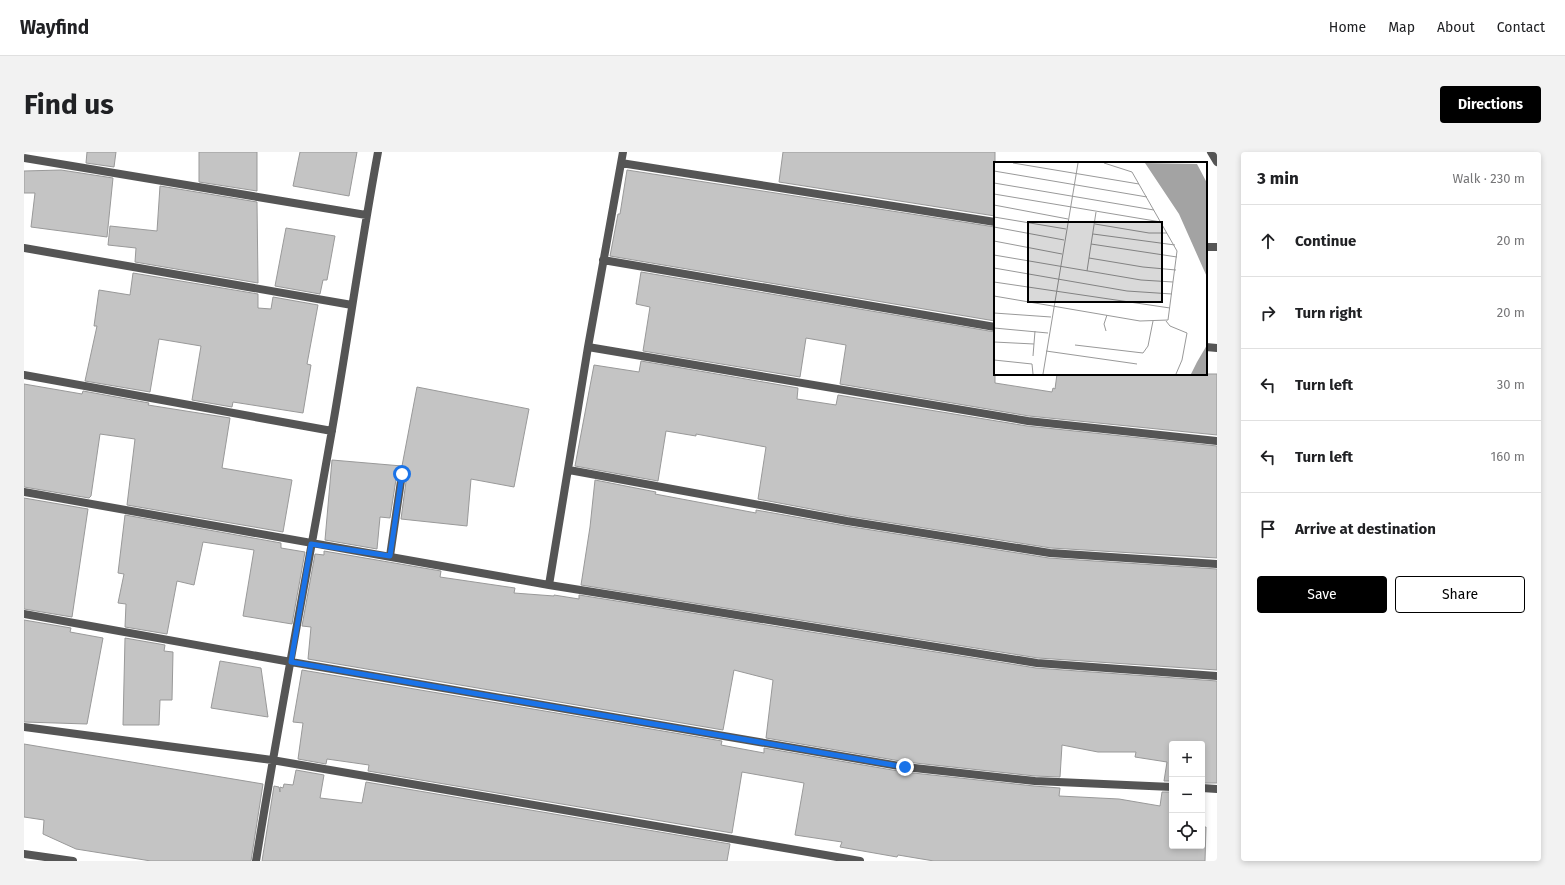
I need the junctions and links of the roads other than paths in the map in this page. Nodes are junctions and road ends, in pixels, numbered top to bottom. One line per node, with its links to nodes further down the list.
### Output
1 (378, 152): 7 (street)
2 (623, 152): 6 (street)
3 (1211, 152): 5 (street)
4 (24, 158): 7 (street)
5 (1217, 162)
6 (621, 163): 8 (street); 10 (street)
7 (366, 215): 11 (street)
8 (994, 222)
9 (24, 248): 11 (street)
10 (603, 260): 12 (street); 13 (street)
11 (352, 305): 15 (street)
12 (994, 327)
13 (588, 347): 16 (street); 17 (street)
14 (24, 375): 15 (street)
15 (332, 431): 20 (street)
16 (1217, 441)
17 (569, 470): 22 (street); 23 (street)
18 (402, 474): 21 (street)
19 (24, 492): 20 (street)
20 (311, 544): 21 (street); 25 (street)
21 (390, 556): 23 (street)
22 (1217, 564)
23 (549, 585): 26 (street)
24 (24, 614): 25 (street)
25 (291, 662): 28 (street); 29 (street)
26 (1217, 676)
27 (24, 727): 28 (street)
28 (272, 760): 34 (street); 35 (street)
29 (1169, 787)
30 (1205, 788): 31 (street)
31 (1217, 789)
32 (24, 854): 33 (street)
33 (73, 861)
34 (256, 861)
35 (860, 861)

